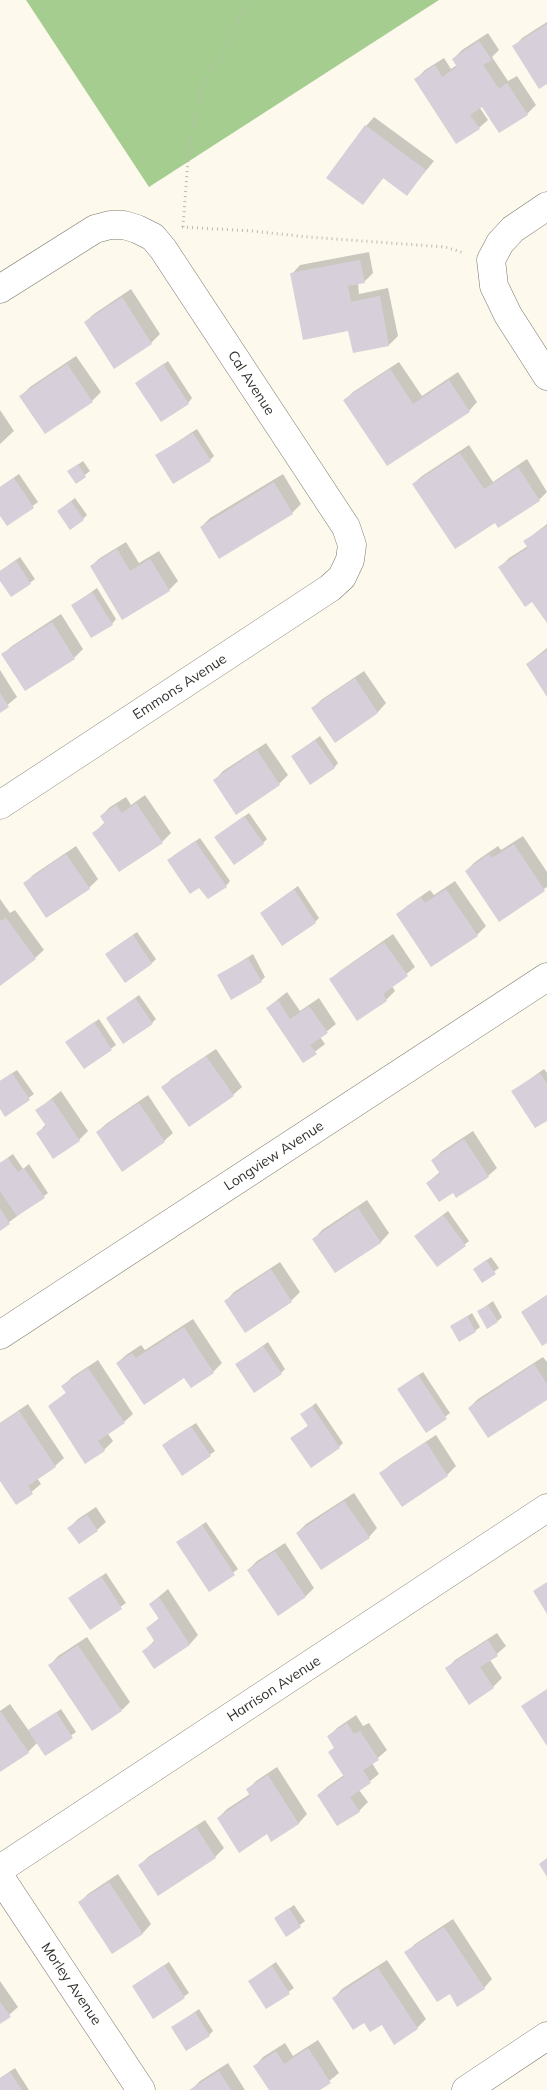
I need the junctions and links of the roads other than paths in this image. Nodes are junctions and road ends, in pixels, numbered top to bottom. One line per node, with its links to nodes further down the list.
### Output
1 (547, 206): 3 (street)
2 (0, 289): 4 (street, Cal Avenue)
3 (547, 376)
4 (350, 560): 5 (street, Emmons Avenue)
5 (0, 805)
6 (547, 977): 7 (street, Longview Avenue)
7 (0, 1335)
8 (547, 1508): 9 (street, Harrison Avenue)
9 (0, 1869)
10 (0, 1877): 12 (street, Morley Avenue)
11 (547, 2036): 13 (street)
12 (141, 2090)
13 (466, 2090)

